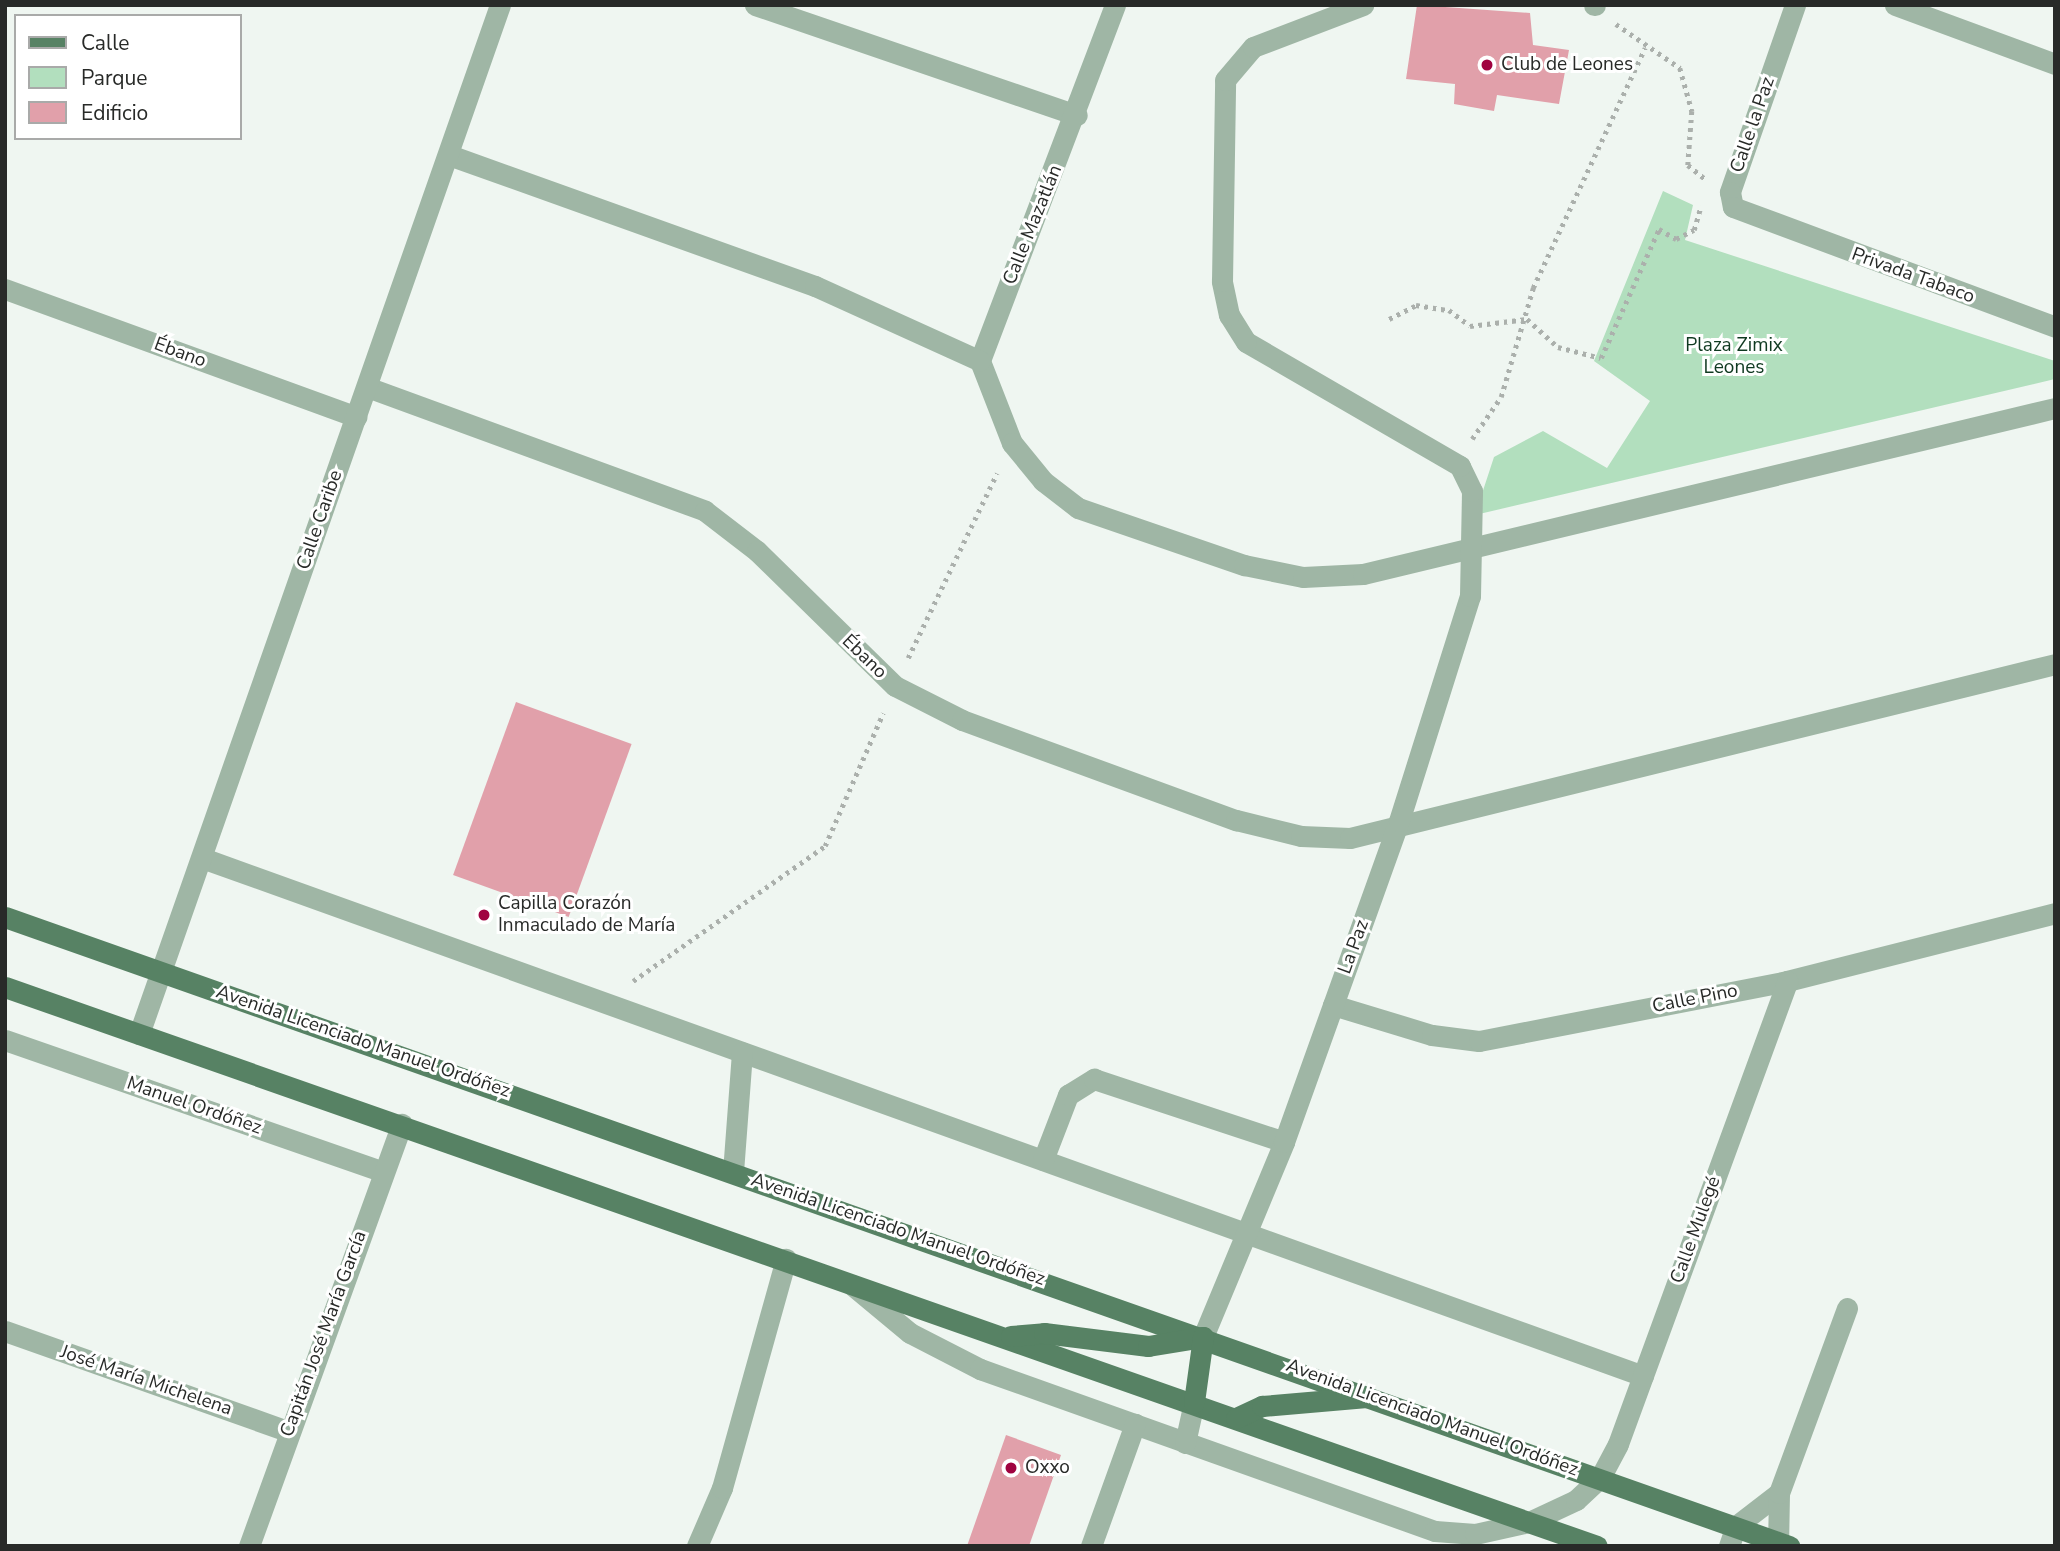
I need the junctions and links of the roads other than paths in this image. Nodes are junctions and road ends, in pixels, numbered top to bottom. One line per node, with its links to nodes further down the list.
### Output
1 (500, 5): 9 (street, Calle Caribe)
2 (755, 5): 8 (street)
3 (1115, 5): 8 (street, Calle Mazatlán)
4 (1363, 5): 17 (street, La Paz)
5 (1795, 5): 10 (street, Calle la Paz)
6 (1895, 5): 7 (street)
7 (2055, 64)
8 (1077, 115): 13 (street, Calle Mazatlán)
9 (449, 155): 13 (street); 14 (street, Calle Caribe)
10 (1771, 224): 12 (street, Privada Tabaco)
11 (5, 289): 16 (street, Ébano)
12 (2055, 327)
13 (980, 361): 17 (street)
14 (367, 387): 16 (street, Calle Caribe); 19 (street, Ébano)
15 (2055, 408): 17 (street)
16 (356, 417): 20 (street, Calle Caribe)
17 (1472, 548): 19 (street, La Paz)
18 (2055, 664): 19 (street, Ébano)
19 (1399, 821): 26 (street, La Paz)
20 (205, 859): 23 (street, Calle Caribe); 29 (street)
21 (2055, 914): 24 (street, Calle Pino)
22 (5, 917): 23 (main road, Avenida Licenciado Manuel Ordóñez)
23 (163, 972): 27 (street, Calle Caribe); 34 (main road, Avenida Licenciado Manuel Ordóñez)
24 (1787, 981): 26 (street, Calle Pino); 42 (street, Calle Mulegé)
25 (5, 987): 27 (main road)
26 (1333, 1005): 31 (street, La Paz)
27 (139, 1034): 30 (main road)
28 (5, 1040): 33 (street, Manuel Ordóñez)
29 (742, 1052): 32 (street); 34 (street)
30 (402, 1124): 33 (street, Capitán José María García); 36 (main road)
31 (1284, 1142): 32 (street); 35 (street, La Paz)
32 (1043, 1160): 35 (street)
33 (383, 1172): 47 (street, Capitán José María García)
34 (733, 1172): 41 (main road, Avenida Licenciado Manuel Ordóñez)
35 (1250, 1234): 41 (street, La Paz); 42 (street)
36 (786, 1259): 37 (main road); 56 (street)
37 (846, 1280): 40 (main road); 46 (street)
38 (1847, 1308): 50 (street)
39 (5, 1331): 47 (street, José María Michelena)
40 (1005, 1337): 41 (main road); 44 (main road)
41 (1203, 1337): 43 (main road, Avenida Licenciado Manuel Ordóñez); 44 (main road)
42 (1643, 1376): 49 (street, Calle Mulegé)
43 (1370, 1396): 45 (main road); 49 (main road, Avenida Licenciado Manuel Ordóñez)
44 (1194, 1402): 45 (main road); 48 (street)
45 (1236, 1418): 51 (main road)
46 (1135, 1424): 48 (street); 57 (street)
47 (288, 1431): 55 (street, Capitán José María García)
48 (1185, 1443): 53 (street)
49 (1600, 1478): 51 (street); 52 (main road, Avenida Licenciado Manuel Ordóñez)
50 (1779, 1493): 52 (street); 54 (street)
51 (1529, 1522): 53 (street); 58 (main road)
52 (1733, 1536): 54 (main road, Avenida Licenciado Manuel Ordóñez)
53 (1433, 1539)
54 (1782, 1545)
55 (249, 1546)
56 (696, 1546)
57 (1091, 1546)
58 (1598, 1546)

